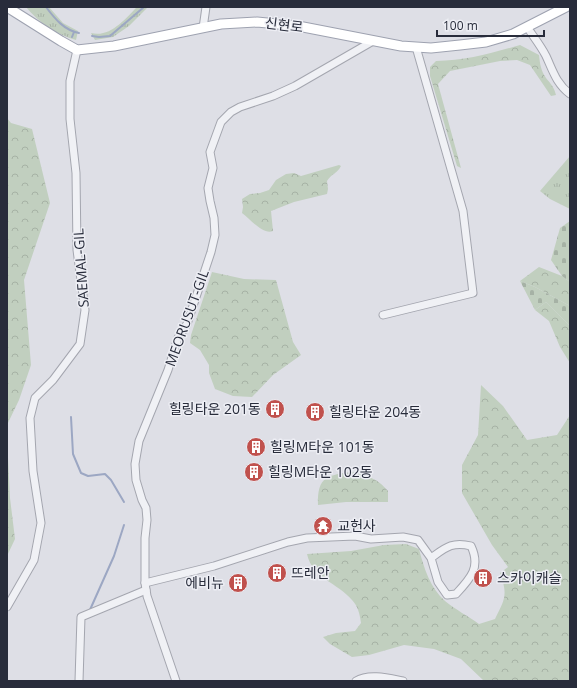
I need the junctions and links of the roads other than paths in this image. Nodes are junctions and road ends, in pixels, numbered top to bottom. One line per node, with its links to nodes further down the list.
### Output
1 (7, 7): 8 (main road)
2 (206, 7): 5 (street)
3 (566, 7): 4 (main road, 신현로)
4 (527, 27): 7 (main road, 신현로); 9 (street)
5 (203, 28): 6 (main road, 신현로); 8 (main road, 신현로)
6 (373, 41): 7 (main road, 신현로); 12 (street, MEORUSUT-GIL)
7 (416, 47): 10 (street)
8 (77, 50): 13 (street, SAEMAL-GIL)
9 (570, 94)
10 (383, 314)
11 (431, 558): 11 (street); 12 (street)
12 (146, 586): 14 (street); 15 (street, MEORUSUT-GIL)
13 (7, 607)
14 (79, 681)
15 (176, 681)
16 (356, 681): 17 (street)
17 (403, 681)

